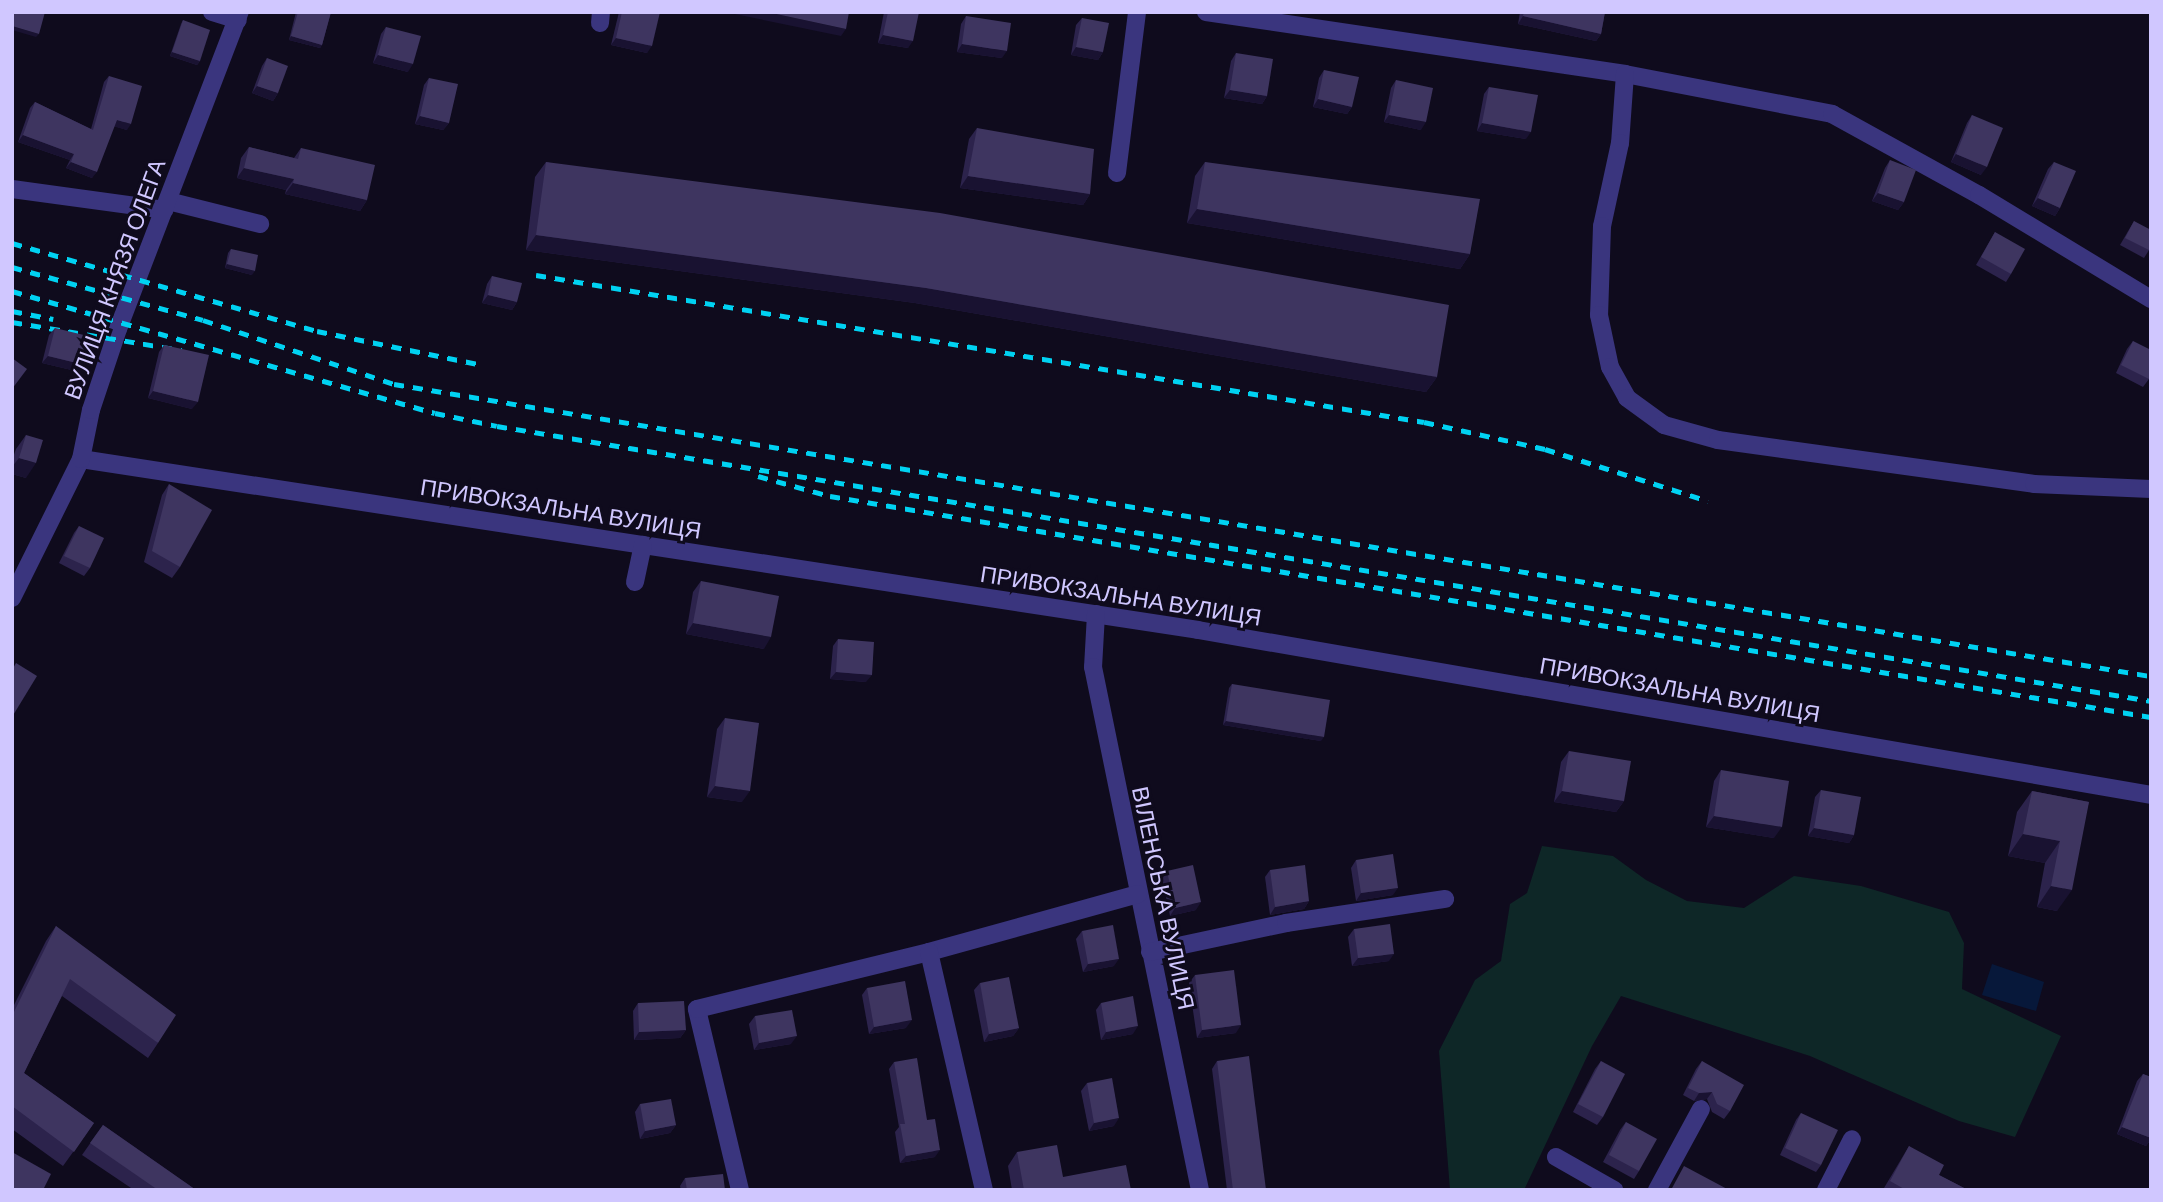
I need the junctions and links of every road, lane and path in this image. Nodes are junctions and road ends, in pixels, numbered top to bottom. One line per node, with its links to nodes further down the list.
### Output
1 (212, 12): 4 (street)
2 (1137, 12): 6 (street)
3 (1206, 12): 5 (street)
4 (239, 16): 8 (street, ВУЛИЦЯ КНЯЗЯ ОЛЕГА)
5 (1625, 74): 10 (street); 12 (street)
6 (1117, 173)
7 (12, 189): 8 (street)
8 (167, 206): 9 (street); 11 (street, ВУЛИЦЯ КНЯЗЯ ОЛЕГА)
9 (260, 225)
10 (2151, 299)
11 (81, 459): 13 (street, ПРИВОКЗАЛЬНА ВУЛИЦЯ); 15 (street, ВУЛИЦЯ КНЯЗЯ ОЛЕГА)
12 (2151, 489)
13 (643, 545): 14 (street); 16 (street, ПРИВОКЗАЛЬНА ВУЛИЦЯ)
14 (635, 582)
15 (12, 598)
16 (1096, 614): 17 (street, ПРИВОКЗАЛЬНА ВУЛИЦЯ); 18 (street, ВІЛЕНСЬКА ВУЛИЦЯ)
17 (2151, 795)
18 (1138, 894): 20 (street); 21 (street, ВІЛЕНСЬКА ВУЛИЦЯ)
19 (1445, 899): 21 (street)
20 (929, 952): 25 (street); 26 (street)
21 (1150, 952): 27 (street, ВІЛЕНСЬКА ВУЛИЦЯ)
22 (1702, 1109): 29 (street)
23 (1852, 1139): 30 (street)
24 (1556, 1157): 28 (street)
25 (740, 1190)
26 (984, 1190)
27 (1200, 1190)
28 (1615, 1190)
29 (1657, 1190)
30 (1826, 1190)

